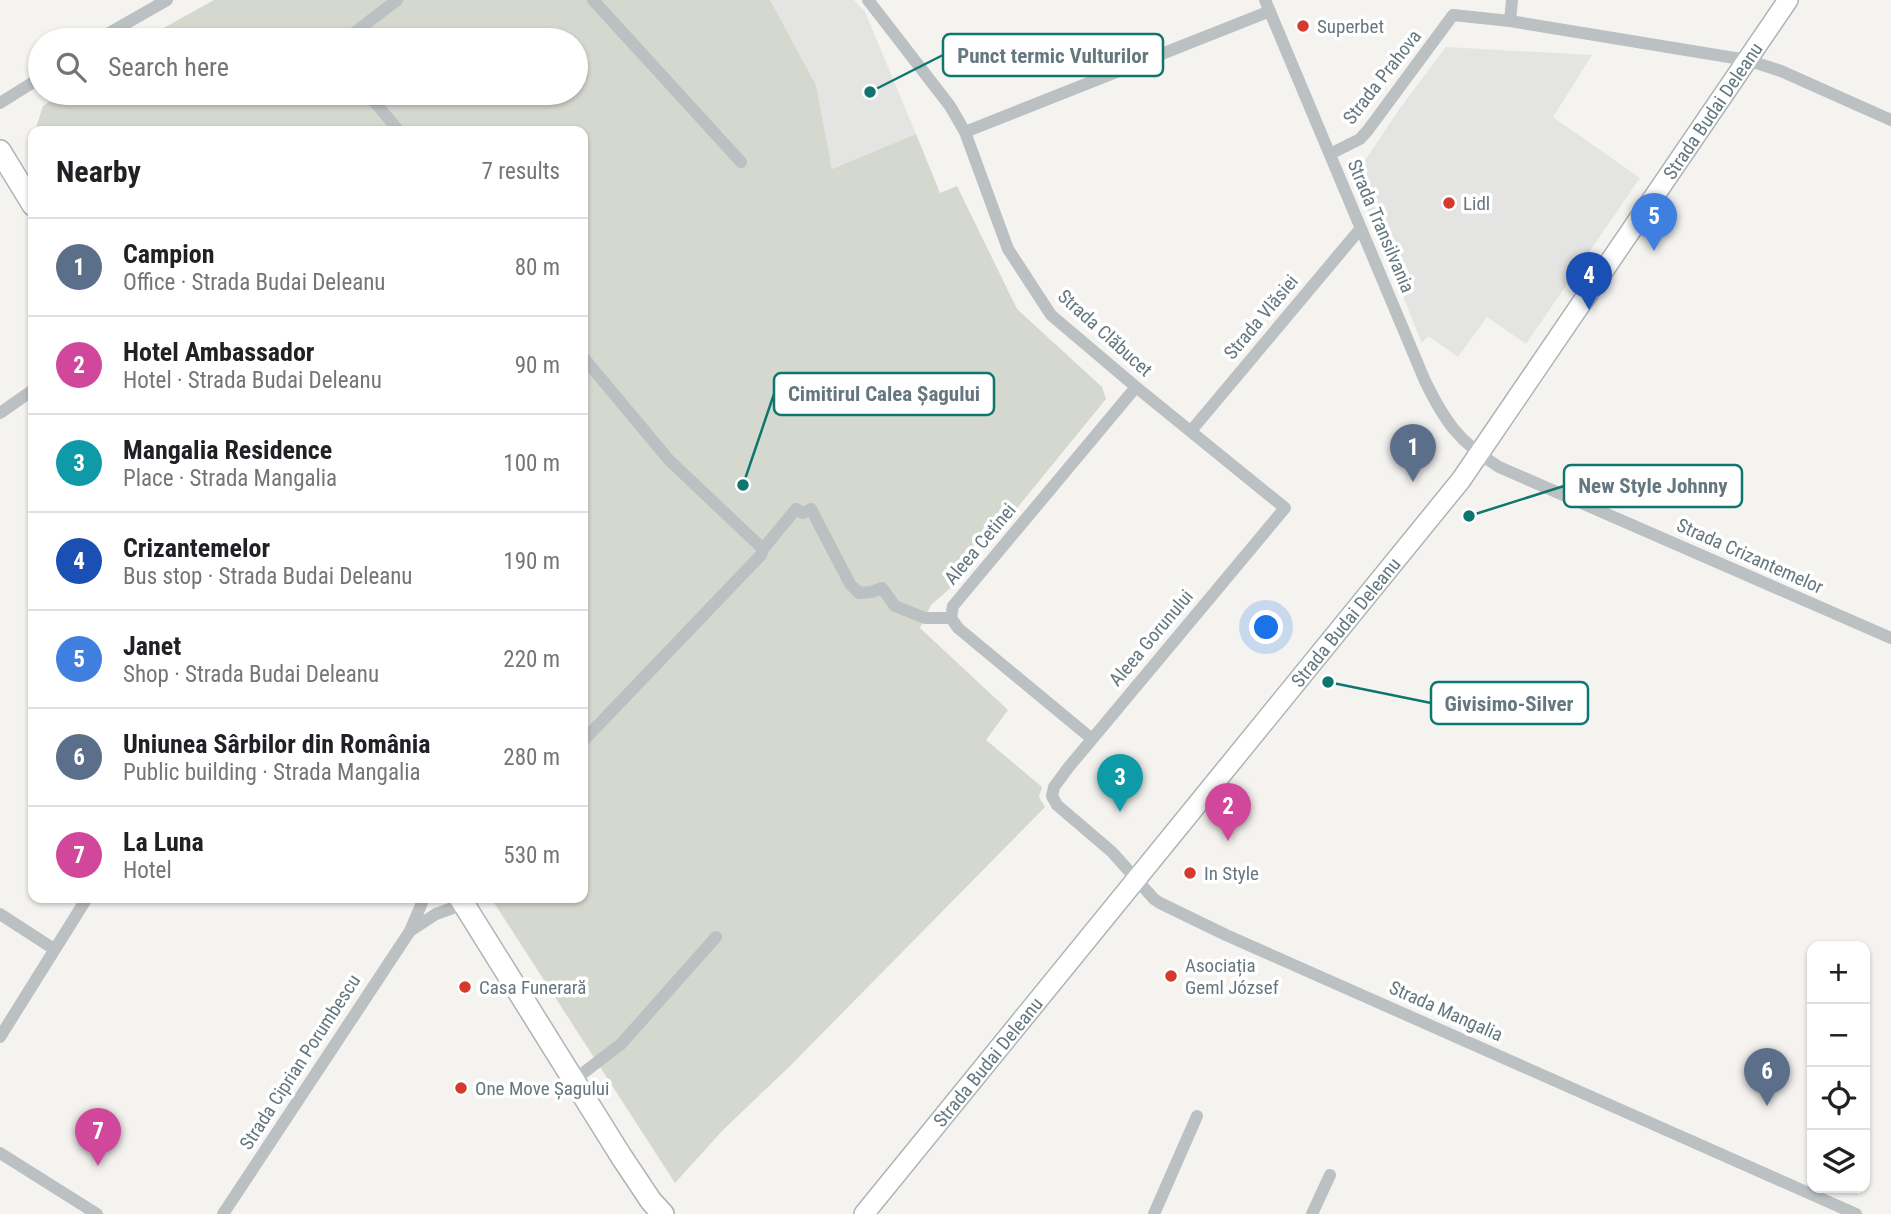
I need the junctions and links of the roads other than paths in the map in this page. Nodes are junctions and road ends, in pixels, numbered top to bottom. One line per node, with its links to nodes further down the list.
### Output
1 (167, 0): 9 (street)
2 (397, 0): 10 (street)
3 (593, 0): 20 (street)
4 (868, 0): 17 (street, Strada Clăbucet)
5 (1512, 0): 8 (street)
6 (1788, 0): 11 (main road, Strada Budai Deleanu)
7 (1267, 5): 17 (street); 19 (street, Strada Transilvania)
8 (1510, 21): 11 (street, Strada Prahova); 19 (street, Strada Prahova)
9 (118, 28)
10 (361, 28)
11 (1748, 60): 15 (street, Strada Prahova); 28 (main road, Strada Budai Deleanu)
12 (28, 86): 13 (street)
13 (0, 103)
14 (378, 105): 16 (street)
15 (1891, 120)
16 (395, 126)
17 (965, 132): 24 (street, Strada Clăbucet)
18 (0, 151): 21 (main road)
19 (1330, 154): 22 (street, Strada Transilvania)
20 (741, 162)
21 (28, 197)
22 (1361, 228): 27 (street, Strada Vlăsiei); 28 (street, Strada Transilvania)
23 (588, 363): 30 (street)
24 (1136, 387): 27 (street, Strada Clăbucet); 31 (street, Aleea Cetinei)
25 (28, 393): 26 (street)
26 (0, 412)
27 (1191, 431): 29 (street, Strada Clăbucet)
28 (1479, 455): 32 (street, Strada Crizantemelor); 36 (main road, Strada Budai Deleanu)
29 (1285, 508): 34 (street, Aleea Gorunului)
30 (763, 548): 31 (street); 33 (street)
31 (951, 618): 34 (street)
32 (1891, 638)
33 (588, 736)
34 (1092, 739): 35 (street, Aleea Gorunului)
35 (1052, 796): 36 (street, Strada Mangalia)
36 (1137, 880): 50 (street, Strada Mangalia); 54 (main road, Strada Budai Deleanu)
37 (84, 903): 44 (street)
38 (422, 903): 42 (street, Strada Ciprian Porumbescu)
39 (458, 903): 42 (street, Strada Ciprian Porumbescu)
40 (463, 903): 46 (main road)
41 (0, 914): 44 (street)
42 (410, 931): 53 (street, Strada Ciprian Porumbescu)
43 (716, 937): 46 (street)
44 (54, 949): 45 (street)
45 (0, 1037)
46 (574, 1080): 51 (main road)
47 (1197, 1116): 55 (street)
48 (0, 1153): 52 (street)
49 (1330, 1175): 56 (street)
50 (1831, 1209): 57 (street, Strada Mangalia)
51 (656, 1210)
52 (97, 1214)
53 (223, 1214)
54 (864, 1214)
55 (1154, 1214)
56 (1312, 1214)
57 (1856, 1214)

